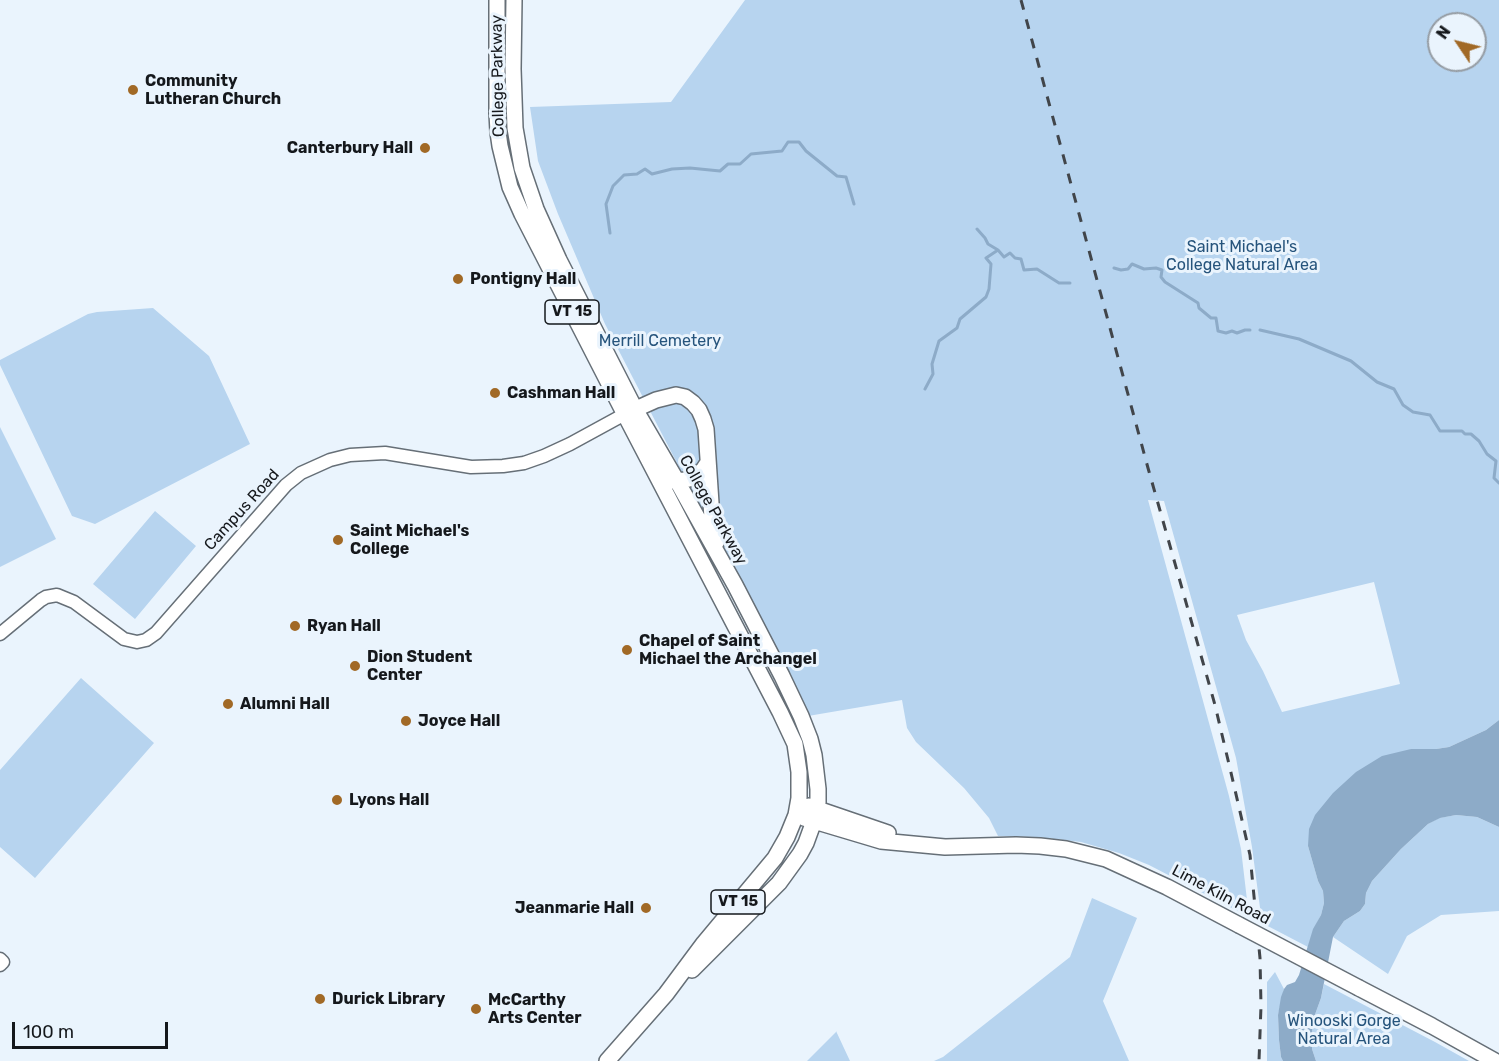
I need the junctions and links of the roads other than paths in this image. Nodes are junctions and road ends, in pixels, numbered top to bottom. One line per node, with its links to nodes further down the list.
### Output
1 (497, 0): 3 (main road, College Parkway / VT 15)
2 (514, 0): 3 (main road, College Parkway / VT 15)
3 (630, 412): 4 (main road); 5 (main road, College Parkway / VT 15); 6 (main road, College Parkway / VT 15); 8 (street, Campus Road)
4 (707, 464): 6 (main road); 7 (main road)
5 (660, 480): 6 (main road); 9 (main road, College Parkway / VT 15)
6 (677, 481): 7 (main road, College Parkway / VT 15)
7 (721, 560): 10 (main road, College Parkway / VT 15)
8 (0, 634)
9 (797, 809): 10 (main road, Lime Kiln Road); 13 (main road, College Parkway / VT 15)
10 (815, 815): 13 (main road, College Parkway / VT 15); 15 (main road, Lime Kiln Road, bridge)
11 (0, 959): 12 (street)
12 (0, 965)
13 (666, 994): 14 (main road, College Parkway / VT 15)
14 (607, 1061)
15 (1495, 1061)

